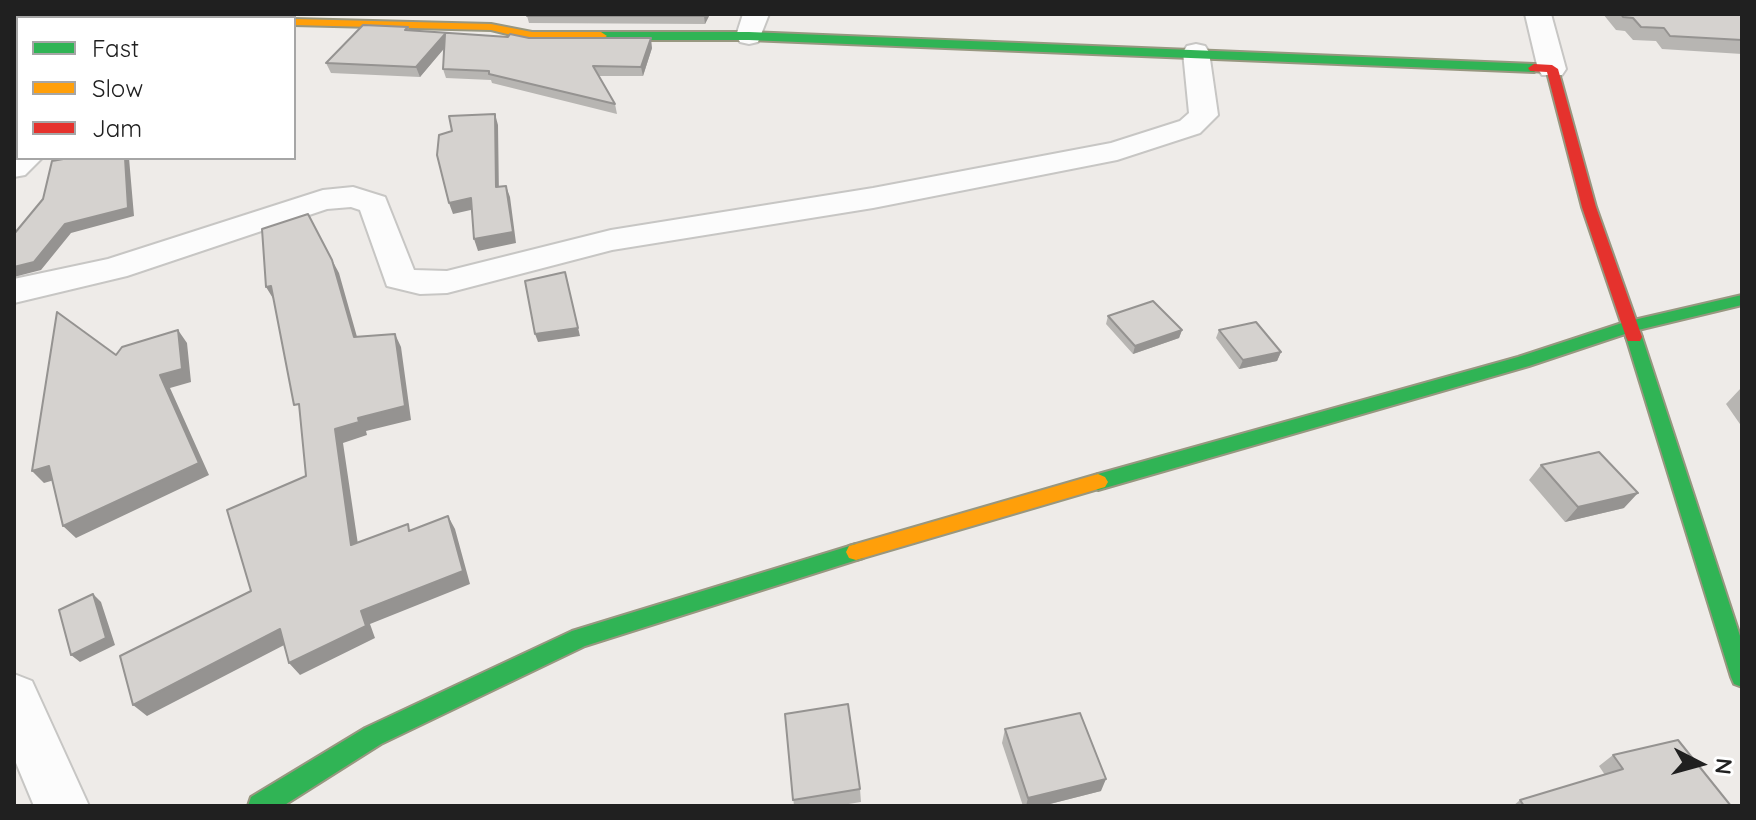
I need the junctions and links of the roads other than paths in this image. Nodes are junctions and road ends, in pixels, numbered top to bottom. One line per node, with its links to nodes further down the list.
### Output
1 (1538, 14): 6 (street)
2 (495, 20): 3 (street); 4 (street)
3 (296, 22)
4 (752, 25): 5 (street)
5 (1196, 52): 6 (street); 7 (street)
6 (1552, 69): 9 (street)
7 (14, 291)
8 (1742, 300): 9 (street)
9 (1631, 326): 10 (street); 13 (street)
10 (1742, 677)
11 (14, 698): 12 (street)
12 (62, 806)
13 (260, 806)

